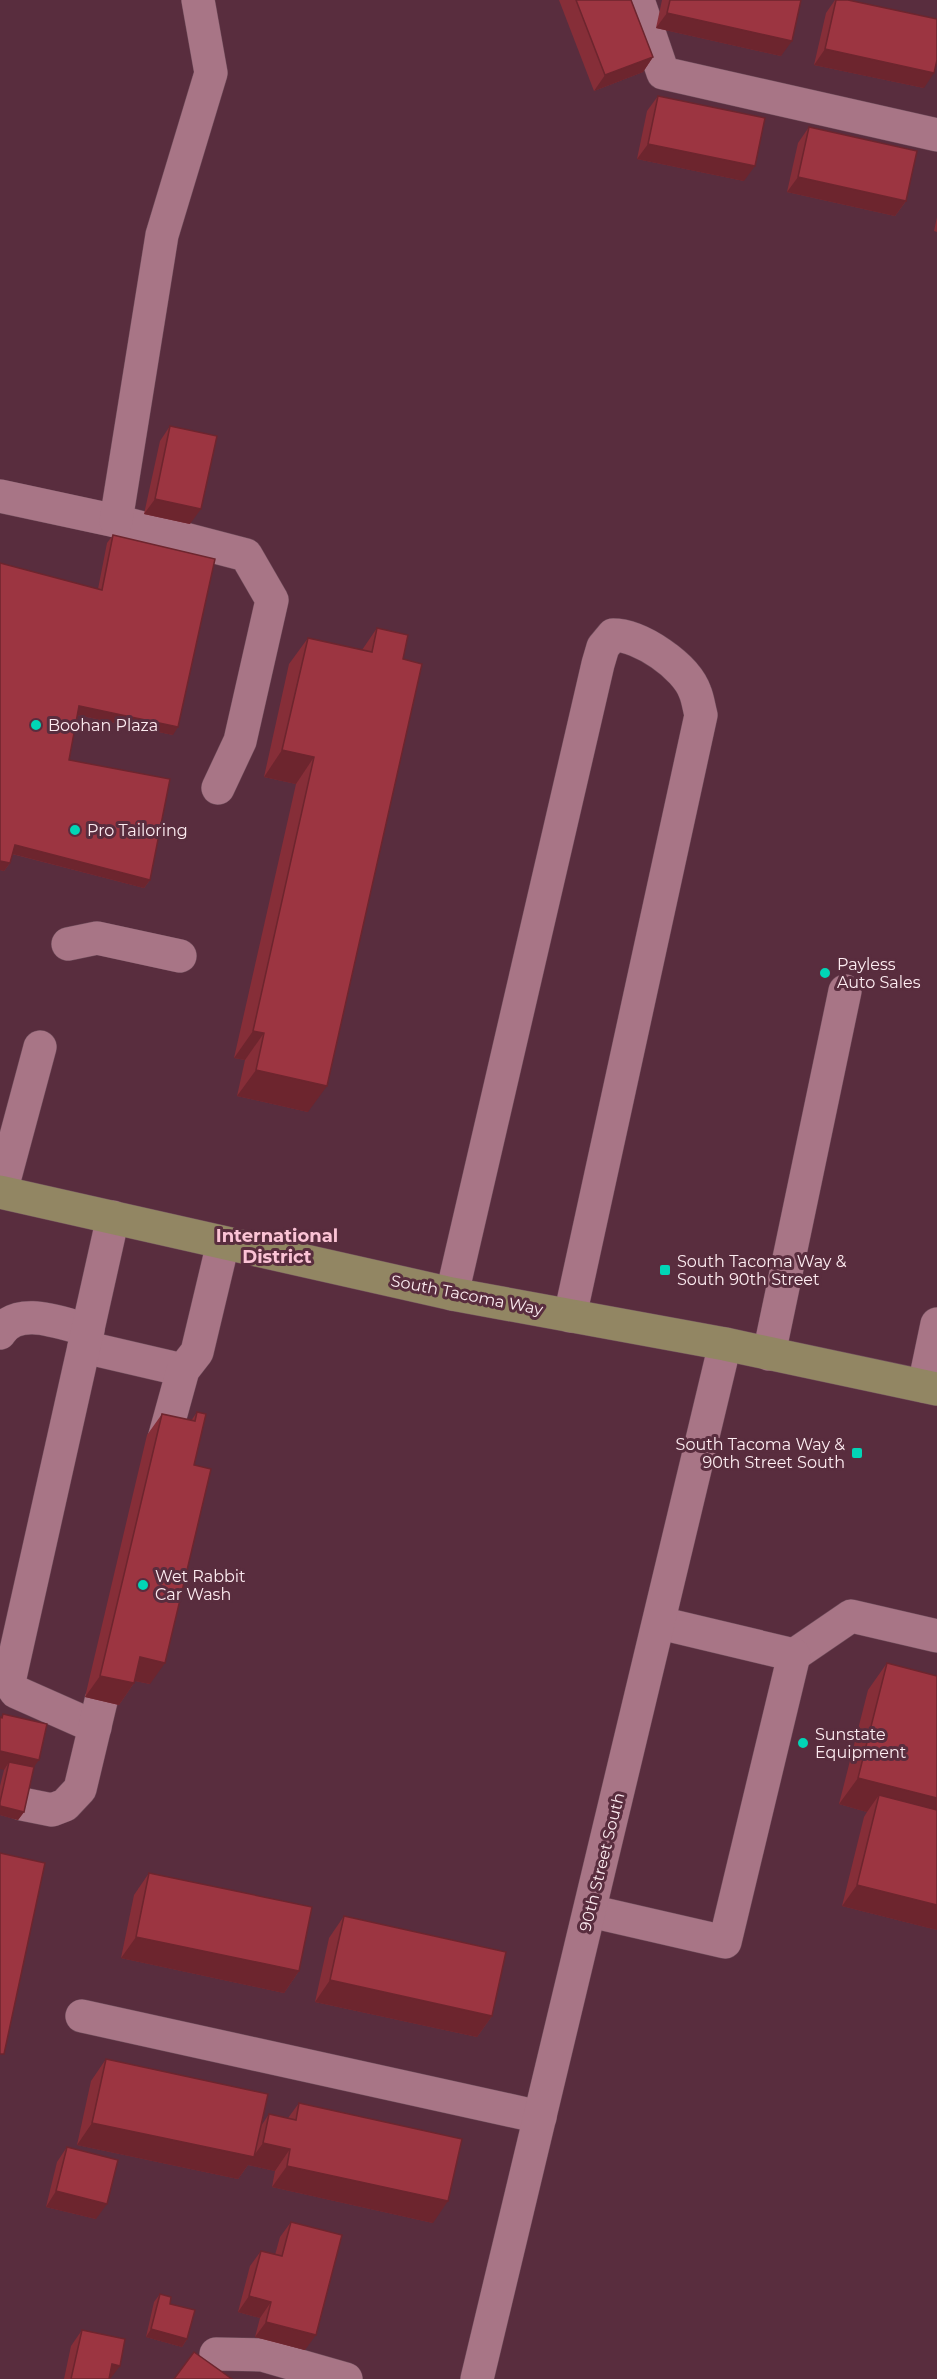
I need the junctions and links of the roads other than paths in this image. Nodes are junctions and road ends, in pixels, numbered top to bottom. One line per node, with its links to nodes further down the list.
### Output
1 (198, 0): 5 (street)
2 (638, 0): 3 (street)
3 (937, 135)
4 (0, 496): 5 (street)
5 (116, 521): 6 (street)
6 (218, 788)
7 (68, 944): 8 (street)
8 (180, 956)
9 (845, 991): 20 (street)
10 (40, 1047): 11 (street)
11 (1, 1192): 12 (main road, South Tacoma Way)
12 (113, 1217): 13 (main road, South Tacoma Way); 18 (street)
13 (223, 1243): 14 (main road, South Tacoma Way); 21 (street)
14 (452, 1294): 15 (main road, South Tacoma Way); 15 (street)
15 (570, 1316): 19 (main road, South Tacoma Way)
16 (937, 1324): 22 (street)
17 (0, 1333): 18 (street)
18 (86, 1339): 21 (street); 27 (street)
19 (725, 1344): 20 (main road, South Tacoma Way); 24 (street, 90th Street South)
20 (769, 1354): 22 (main road, South Tacoma Way)
21 (183, 1371): 23 (street)
22 (930, 1387)
23 (164, 1439)
24 (660, 1623): 26 (street); 28 (street, 90th Street South)
25 (937, 1636): 26 (street)
26 (794, 1655): 28 (street)
27 (22, 1804)
28 (590, 1911): 30 (street, 90th Street South)
29 (82, 2016): 30 (street)
30 (540, 2117): 33 (street, 90th Street South)
31 (216, 2354): 32 (street)
32 (346, 2379)
33 (477, 2379)

